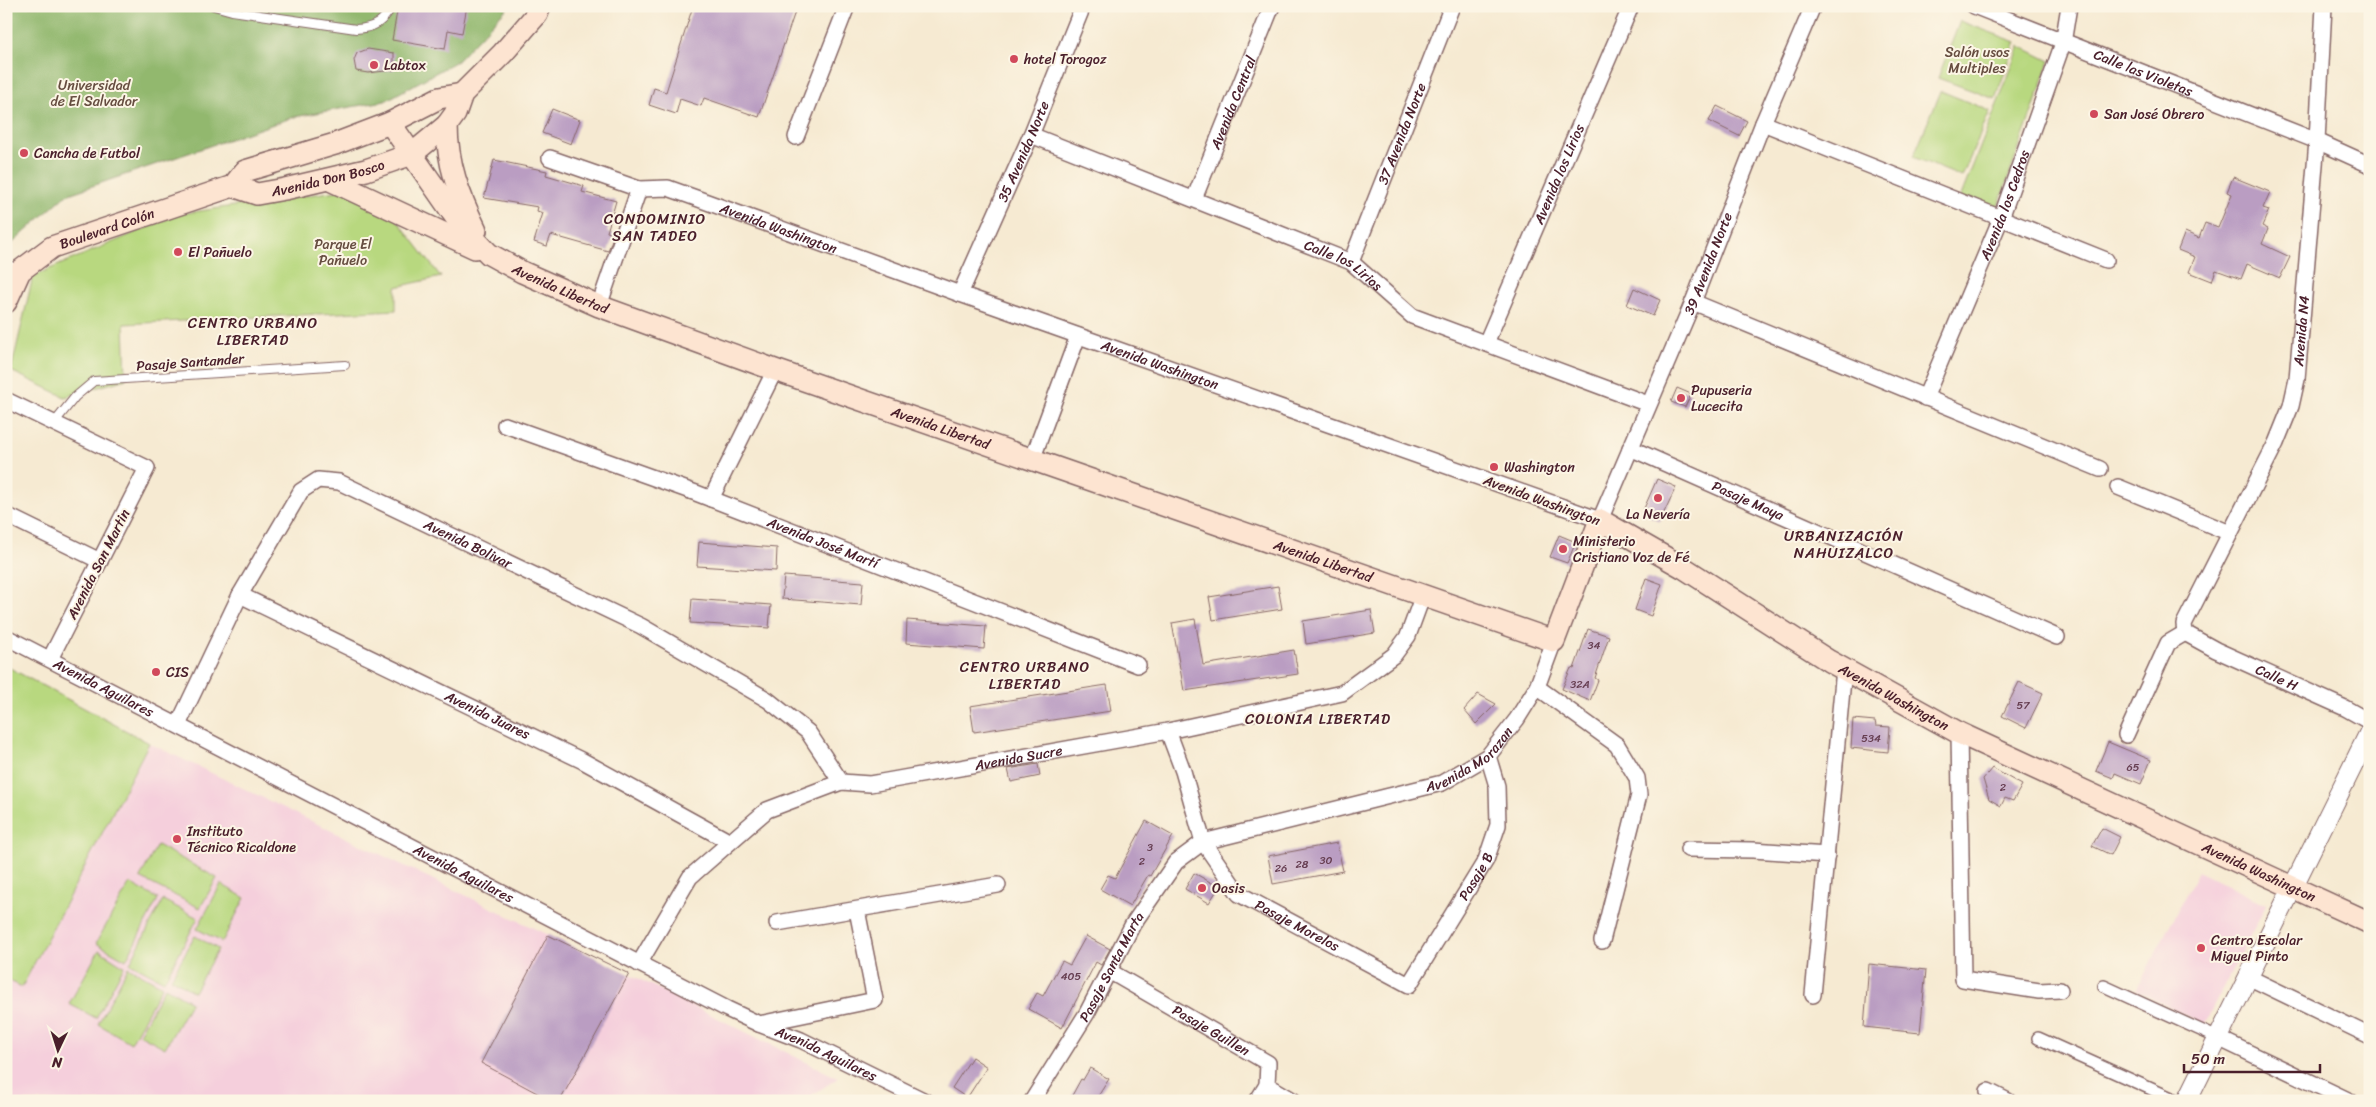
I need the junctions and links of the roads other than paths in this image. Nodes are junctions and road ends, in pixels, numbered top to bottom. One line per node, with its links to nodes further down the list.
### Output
1 (214, 6): 2 (lane)
2 (392, 6)
3 (540, 6): 14 (main road, Avenida Don Bosco)
4 (848, 6): 19 (street)
5 (1083, 6): 18 (street, 35 Avenida Norte)
6 (1272, 6): 27 (street, Avenida Central)
7 (1452, 6): 31 (street, 37 Avenida Norte)
8 (1631, 6): 37 (street, Avenida los Lirios)
9 (1813, 6): 16 (street, 39 Avenida Norte)
10 (1974, 6): 13 (street, Calle las Violetas)
11 (2069, 6): 13 (street, Avenida los Cedros)
12 (2324, 6): 20 (street, Avenida N4)
13 (2063, 43): 20 (street, Calle las Violetas); 28 (street, Avenida los Cedros)
14 (462, 94): 15 (main road, Avenida Don Bosco); 17 (main road, Avenida Don Bosco)
15 (390, 123): 21 (main road, Avenida Libertad); 25 (main road, Avenida Don Bosco)
16 (1763, 123): 28 (street); 34 (street, 39 Avenida Norte)
17 (446, 125): 21 (main road, Avenida Don Bosco); 29 (main road)
18 (1031, 134): 27 (street, Calle los Lirios); 33 (street, 35 Avenida Norte)
19 (796, 137)
20 (2318, 141): 23 (street, Calle las Violetas); 52 (street, Avenida N4)
21 (412, 154): 24 (main road, Avenida Don Bosco); 29 (main road, Avenida Libertad)
22 (550, 158): 26 (street, Avenida Washington)
23 (2370, 165)
24 (330, 180): 25 (main road, Avenida Don Bosco); 29 (main road)
25 (233, 186): 32 (main road, Boulevard Colón)
26 (639, 190): 33 (street, Avenida Washington); 35 (street)
27 (1194, 200): 31 (street, Calle los Lirios)
28 (2002, 218): 30 (street); 40 (street, Avenida los Cedros)
29 (489, 254): 35 (main road, Avenida Libertad)
30 (2106, 260)
31 (1351, 262): 37 (street, Calle los Lirios)
32 (10, 280)
33 (960, 294): 36 (street, Avenida Washington)
34 (1693, 302): 40 (street); 42 (street, 39 Avenida Norte)
35 (599, 306): 39 (main road, Avenida Libertad)
36 (1078, 336): 46 (street); 51 (street, Avenida Washington)
37 (1486, 343): 42 (street, Calle los Lirios)
38 (345, 365): 43 (lane, Pasaje Santander)
39 (775, 370): 46 (main road, Avenida Libertad); 49 (street)
40 (1925, 398): 47 (street)
41 (6, 400): 43 (street)
42 (1648, 404): 45 (street, 39 Avenida Norte)
43 (54, 423): 53 (street, Avenida San Martin)
44 (505, 425): 49 (street, Avenida José Martí)
45 (1630, 448): 51 (street, 39 Avenida Norte); 58 (street, Pasaje Maya)
46 (1032, 460): 54 (main road, Avenida Libertad)
47 (2100, 469)
48 (2118, 487): 52 (street)
49 (711, 499): 61 (street, Avenida José Martí)
50 (6, 515): 53 (street)
51 (1600, 520): 59 (main road, Avenida Morazan); 62 (main road, Avenida Washington)
52 (2230, 533): 56 (street, Avenida N4)
53 (100, 561): 60 (street, Avenida San Martin)
54 (1423, 595): 59 (main road, Avenida Libertad); 66 (street, Avenida Sucre)
55 (240, 596): 65 (street, Avenida Bolivar); 71 (street, Avenida Bolivar); 72 (street, Avenida Juares)
56 (2185, 633): 64 (street, Calle H); 69 (street)
57 (6, 637): 60 (street, Avenida Aguilares)
58 (2057, 637)
59 (1554, 641): 63 (street, Avenida Morazan)
60 (50, 659): 65 (street, Avenida Aguilares)
61 (1138, 665)
62 (1844, 669): 68 (main road, Avenida Washington); 75 (street)
63 (1537, 687): 70 (street, Avenida Morazan); 81 (street)
64 (2370, 722)
65 (178, 725): 82 (street, Avenida Aguilares)
66 (1168, 731): 71 (street, Avenida Sucre); 73 (street, Pasaje Morelos)
67 (2370, 732): 77 (street)
68 (1959, 733): 77 (main road, Avenida Washington); 87 (street)
69 (2126, 735)
70 (1488, 756): 73 (street, Avenida Morazan); 85 (street, Pasaje B)
71 (840, 782): 72 (street, Avenida Sucre)
72 (730, 842): 82 (street, Avenida Sucre)
73 (1203, 842): 83 (street, Pasaje Santa Marta); 85 (street, Pasaje Morelos)
74 (1688, 849): 75 (street)
75 (1827, 855): 88 (street)
76 (998, 885): 78 (street)
77 (2293, 887): 80 (main road, Avenida Washington); 84 (street)
78 (857, 910): 79 (street); 89 (street)
79 (777, 923)
80 (2370, 923)
81 (1602, 941)
82 (639, 964): 89 (street, Avenida Aguilares)
83 (1109, 971): 93 (street, Pasaje Guillen); 96 (street, Pasaje Santa Marta)
84 (2248, 977): 90 (street); 92 (street)
85 (1409, 985)
86 (2104, 986): 92 (street)
87 (2060, 990)
88 (1813, 995)
89 (758, 1024): 95 (street, Avenida Aguilares)
90 (2370, 1036)
91 (2038, 1038): 100 (street)
92 (2218, 1038): 101 (street); 102 (street)
93 (1267, 1085): 97 (street); 98 (street)
94 (1988, 1091): 99 (street)
95 (916, 1099)
96 (1032, 1101)
97 (1257, 1101)
98 (1294, 1101)
99 (2008, 1101)
100 (2178, 1101)
101 (2187, 1101)
102 (2350, 1101)

